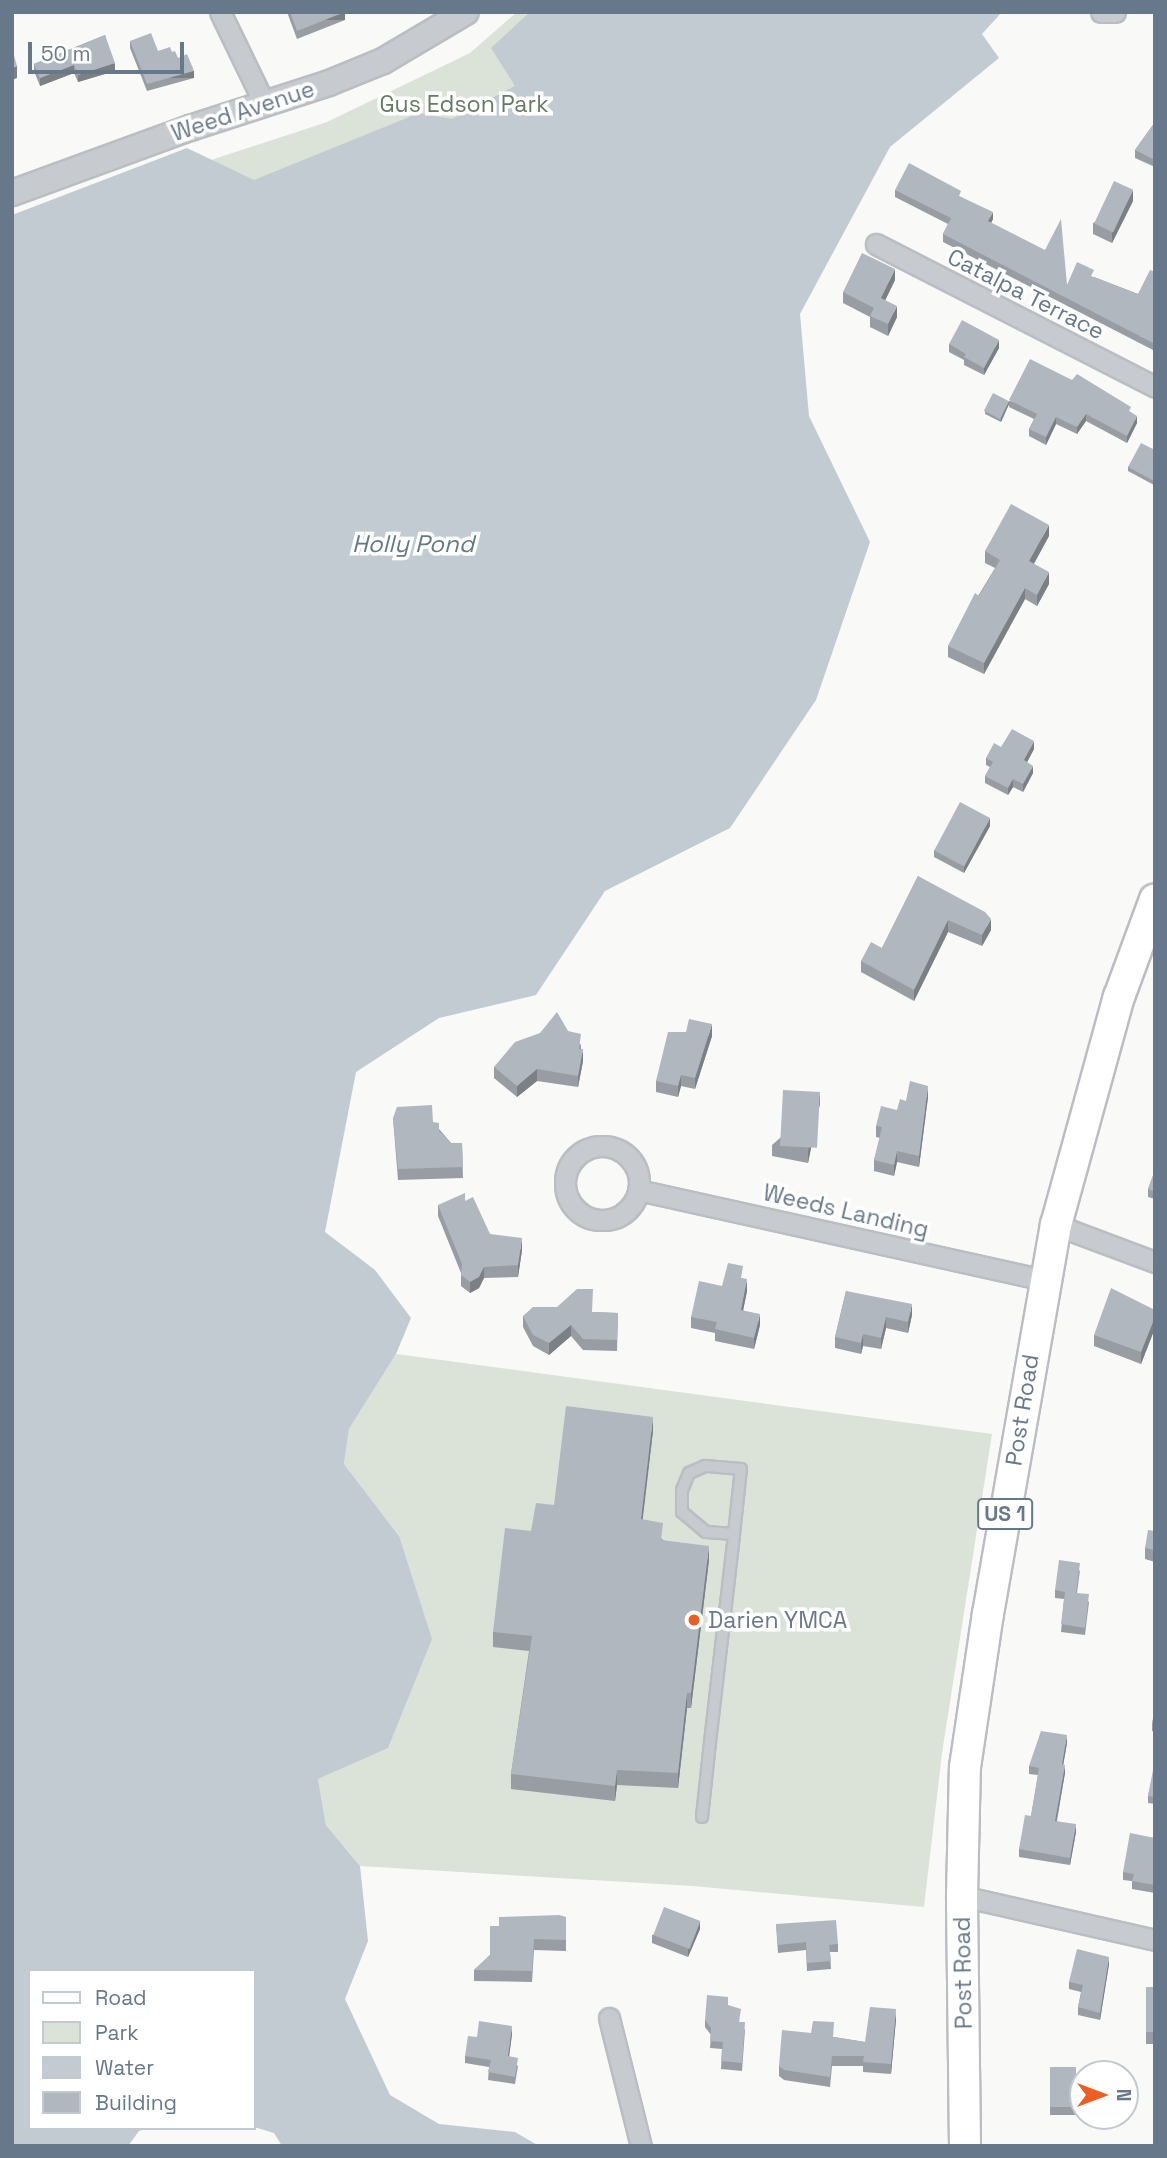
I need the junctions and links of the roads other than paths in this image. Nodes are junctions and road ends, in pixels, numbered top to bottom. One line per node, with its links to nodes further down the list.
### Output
1 (220, 12): 5 (street)
2 (466, 12): 5 (street, Weed Avenue)
3 (1101, 12): 4 (street)
4 (1115, 12)
5 (264, 103): 6 (street, Weed Avenue)
6 (12, 193)
7 (876, 244): 8 (street, Catalpa Terrace)
8 (1155, 387)
9 (1155, 899): 11 (main road, Post Road / US 1)
10 (638, 1190): 13 (street, Weeds Landing)
11 (1056, 1225): 12 (street); 13 (main road, Post Road / US 1)
12 (1155, 1262)
13 (1043, 1280): 16 (main road, Post Road / US 1)
14 (734, 1534): 14 (lane); 15 (lane)
15 (702, 1817)
16 (962, 1896): 17 (street); 20 (main road, Post Road / US 1)
17 (1155, 1940)
18 (609, 2018): 19 (street)
19 (641, 2146)
20 (965, 2146)

